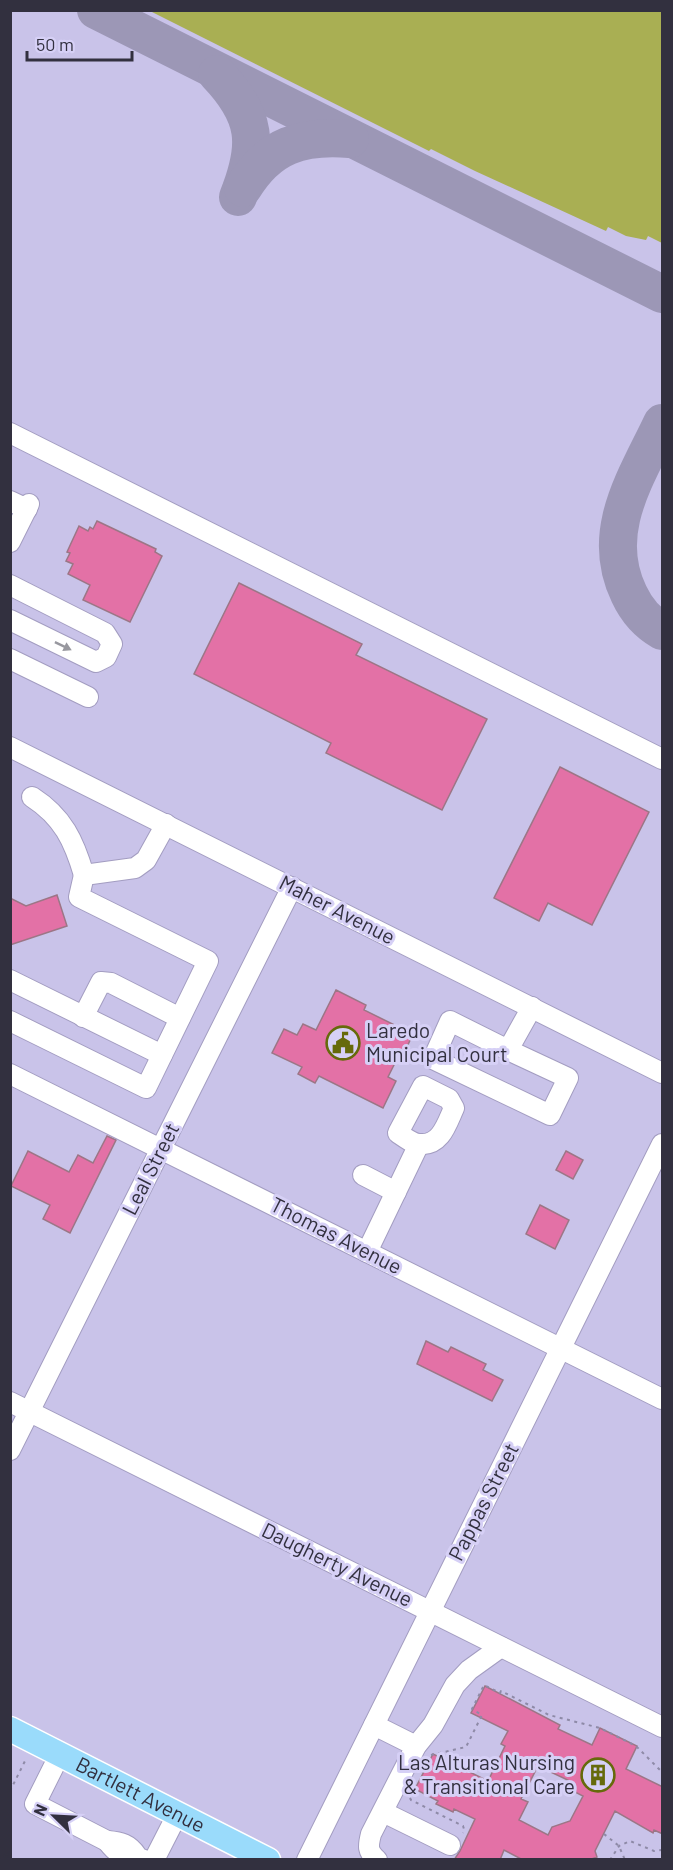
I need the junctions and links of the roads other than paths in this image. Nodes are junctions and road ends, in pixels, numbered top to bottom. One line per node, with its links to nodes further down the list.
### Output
1 (10, 433): 9 (street)
2 (22, 505): 3 (street)
3 (10, 542)
4 (10, 585): 5 (street, one-way to 4)
5 (10, 620)
6 (10, 659): 7 (street)
7 (88, 697)
8 (10, 747): 11 (street, Maher Avenue)
9 (663, 759)
10 (32, 797): 12 (street)
11 (166, 825): 12 (street); 13 (street, Maher Avenue)
12 (84, 875): 17 (street)
13 (292, 887): 15 (street, Maher Avenue); 25 (street, Leal Street)
14 (10, 980): 16 (street)
15 (532, 1007): 19 (street); 21 (street, Maher Avenue)
16 (84, 1017): 17 (street); 20 (street)
17 (180, 1018): 20 (street)
18 (10, 1021): 20 (street)
19 (508, 1050): 19 (street)
20 (162, 1055)
21 (663, 1073)
22 (10, 1074): 25 (street, Thomas Avenue)
23 (419, 1144): 27 (street)
24 (663, 1144): 29 (street, Pappas Street)
25 (161, 1149): 28 (street, Thomas Avenue); 32 (street, Leal Street)
26 (363, 1175): 27 (street)
27 (396, 1192): 28 (street)
28 (367, 1252): 29 (street, Thomas Avenue)
29 (561, 1348): 30 (street, Thomas Avenue); 34 (street, Pappas Street)
30 (663, 1399)
31 (10, 1402): 32 (street, Daugherty Avenue)
32 (29, 1412): 33 (street, Leal Street); 34 (street, Daugherty Avenue)
33 (10, 1450)
34 (430, 1611): 35 (street, Daugherty Avenue); 36 (street, Pappas Street)
35 (501, 1647): 37 (street, Daugherty Avenue); 40 (street)
36 (374, 1725): 40 (street); 46 (street, Pappas Street)
37 (663, 1727)
38 (10, 1729): 39 (main road, Bartlett Avenue)
39 (60, 1754): 42 (main road, Bartlett Avenue); 44 (street)
40 (422, 1754): 41 (street)
41 (383, 1812): 43 (street); 47 (street)
42 (178, 1813): 44 (street); 45 (main road, Bartlett Avenue)
43 (455, 1843)
44 (145, 1858)
45 (268, 1860)
46 (307, 1860)
47 (377, 1860)

